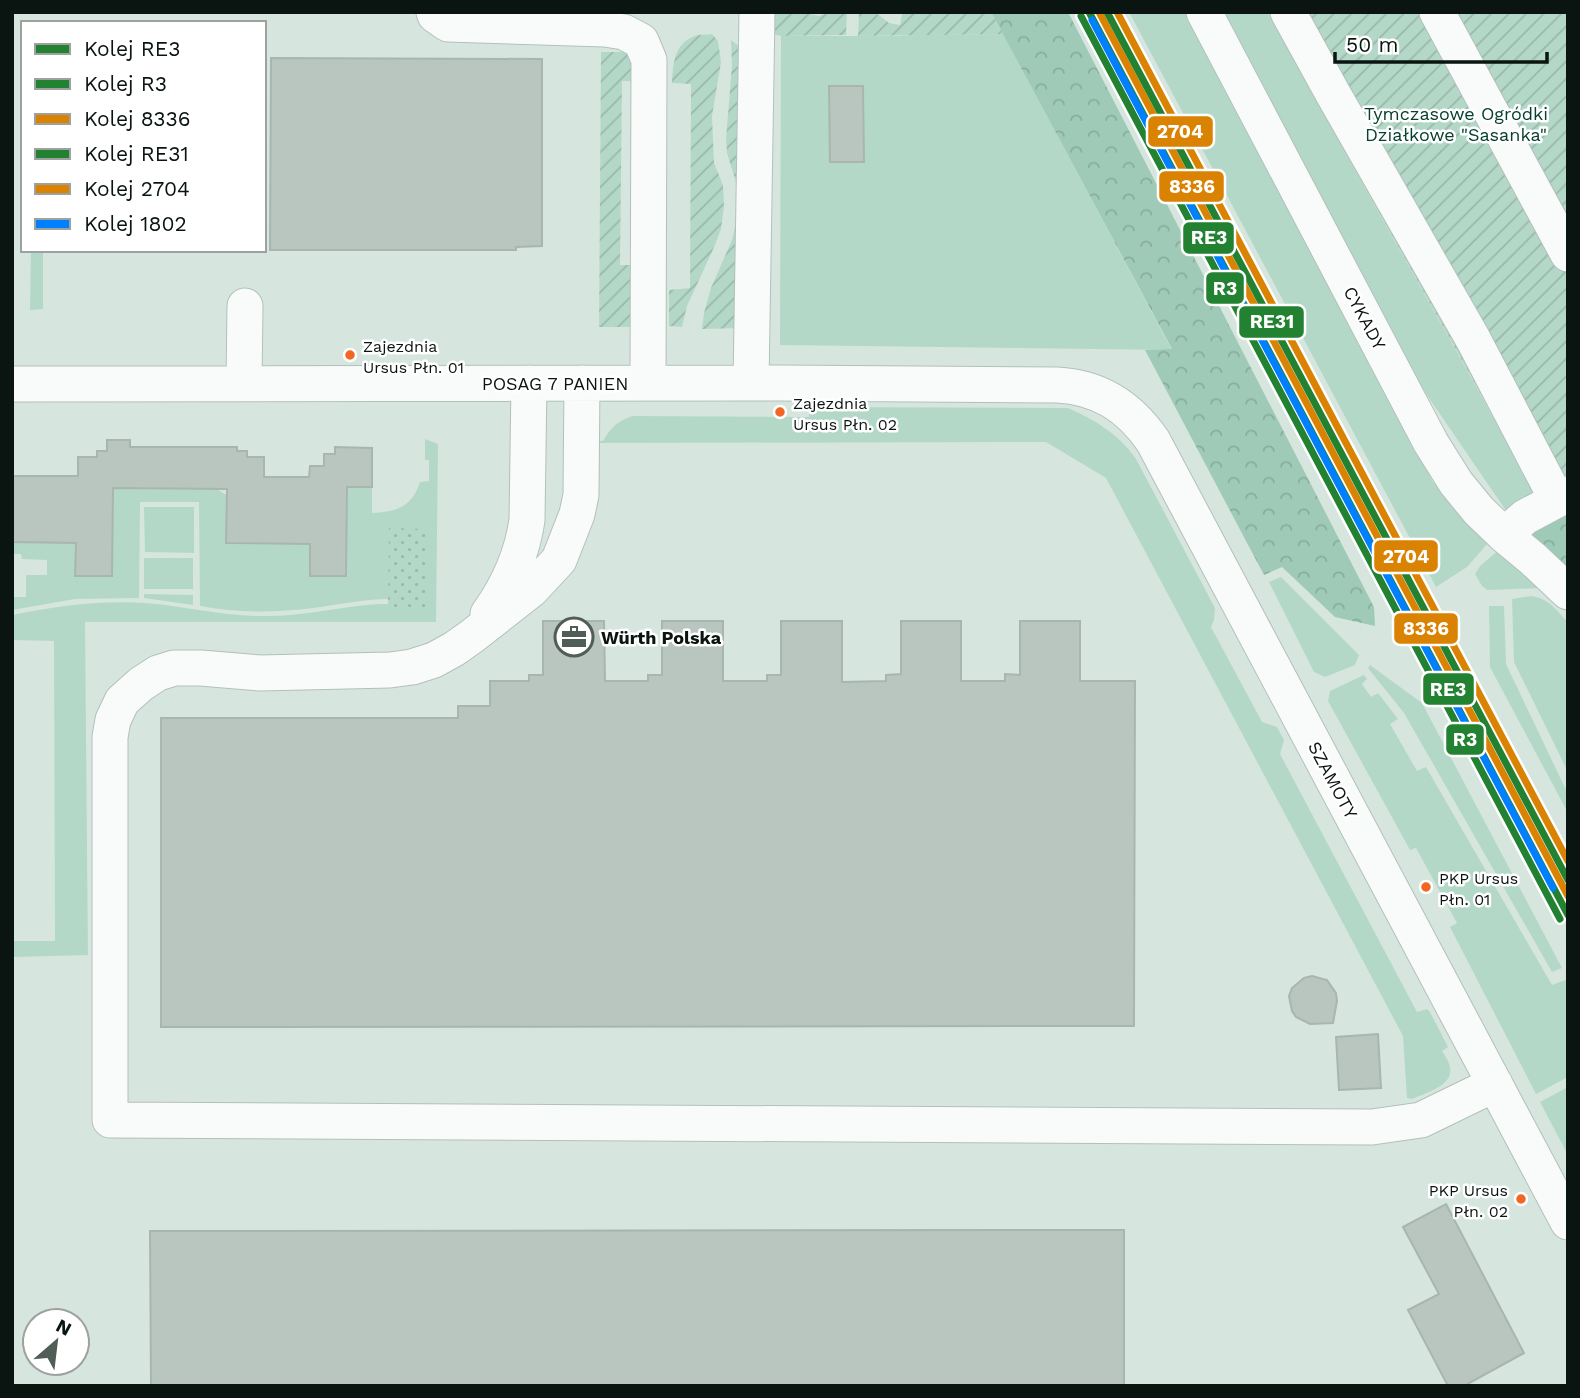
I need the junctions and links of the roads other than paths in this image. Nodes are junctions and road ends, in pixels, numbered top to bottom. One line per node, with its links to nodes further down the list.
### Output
1 (434, 12): 10 (street)
2 (757, 12): 11 (street)
3 (1204, 12): 16 (street, CYKADY)
4 (1288, 12): 15 (street)
5 (1437, 12): 6 (street)
6 (1568, 254)
7 (245, 306): 13 (street)
8 (529, 383): 9 (street, POSAG 7 PANIEN); 13 (street, POSAG 7 PANIEN); 18 (street)
9 (582, 383): 10 (street, POSAG 7 PANIEN); 18 (street)
10 (648, 383): 11 (street, POSAG 7 PANIEN)
11 (751, 383): 14 (street, POSAG 7 PANIEN)
12 (12, 384): 13 (street, POSAG 7 PANIEN)
13 (244, 384)
14 (1056, 385): 19 (street, SZAMOTY)
15 (1562, 497): 16 (street)
16 (1504, 535): 17 (street, CYKADY)
17 (1568, 592)
18 (471, 637): 19 (street)
19 (1494, 1084): 20 (street, SZAMOTY)
20 (1568, 1222)

